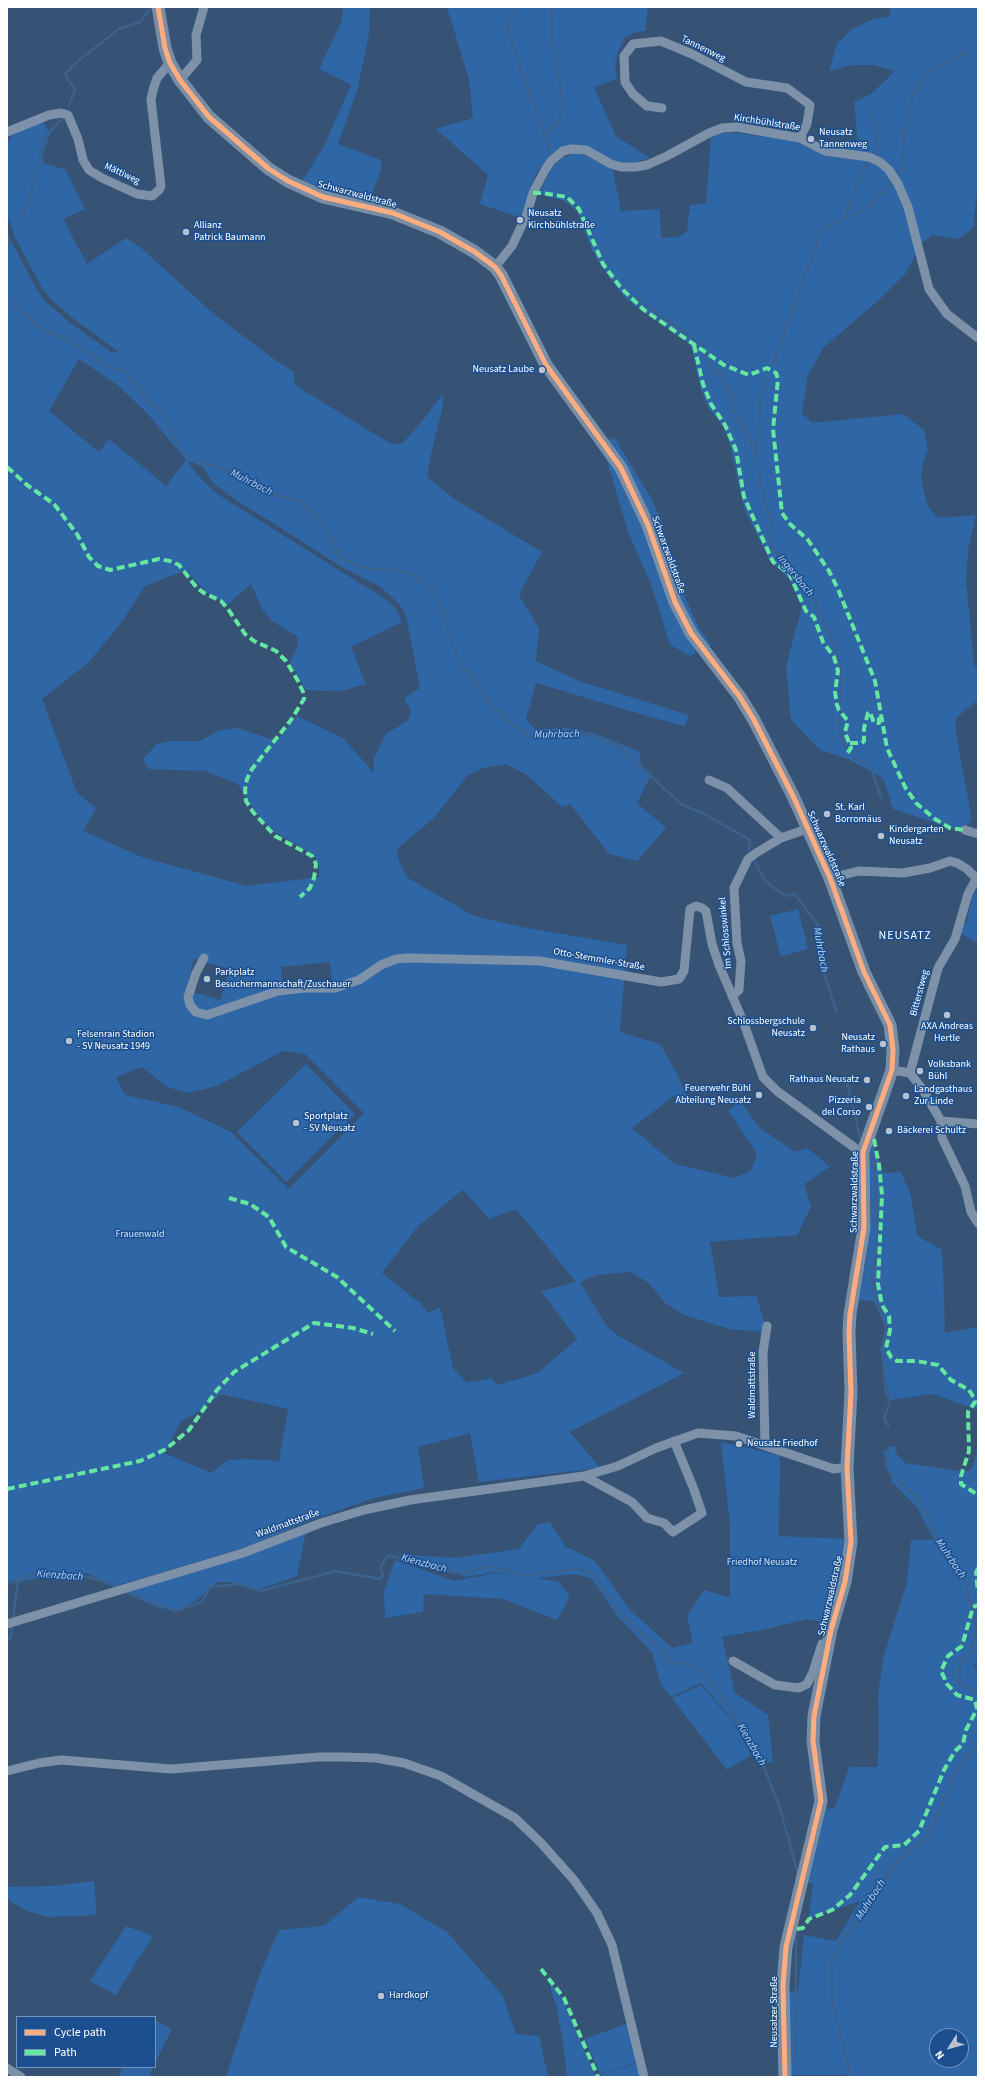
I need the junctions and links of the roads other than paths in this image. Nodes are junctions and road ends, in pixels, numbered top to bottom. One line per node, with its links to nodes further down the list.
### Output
1 (158, 7): 3 (main road, Schwarzwaldstraße)
2 (204, 7): 4 (street)
3 (170, 63): 4 (main road, Schwarzwaldstraße); 6 (street, Mättiweg)
4 (180, 80): 8 (main road, Schwarzwaldstraße)
5 (662, 108): 7 (street, Tannenweg)
6 (7, 132)
7 (800, 138): 8 (street, Kirchbühlstraße); 9 (street, Kirchbühlstraße)
8 (495, 267): 11 (main road, Schwarzwaldstraße)
9 (978, 338)
10 (709, 780): 14 (street)
11 (807, 829): 14 (street, Im Schlosswinkel); 15 (main road, Schwarzwaldstraße)
12 (965, 830): 13 (street)
13 (978, 834)
14 (781, 838): 18 (street, Im Schlosswinkel)
15 (830, 878): 16 (street); 19 (main road, Schwarzwaldstraße)
16 (977, 880): 20 (street, Bitterstweg)
17 (204, 958): 18 (street, Otto-Stemmler-Straße)
18 (732, 996): 23 (street, Otto-Stemmler-Straße)
19 (892, 1070): 20 (street); 23 (main road, Schwarzwaldstraße)
20 (910, 1073): 21 (street)
21 (941, 1121): 22 (street); 24 (street)
22 (978, 1124)
23 (863, 1152): 28 (main road, Schwarzwaldstraße)
24 (978, 1223)
25 (767, 1326): 27 (street, Waldmattstraße)
26 (674, 1441): 27 (street, Waldmattstraße); 29 (street, Waldmattstraße); 29 (street)
27 (765, 1444): 28 (street, Waldmattstraße)
28 (847, 1467): 31 (main road, Schwarzwaldstraße)
29 (584, 1476): 30 (street, Waldmattstraße)
30 (7, 1624)
31 (828, 1644): 32 (street, Schwarzwaldstraße); 34 (main road, Schwarzwaldstraße)
32 (733, 1661)
33 (7, 1770): 37 (street)
34 (786, 1947): 38 (main road, Neusatzer Straße)
35 (7, 2068): 36 (street)
36 (21, 2077)
37 (644, 2077)
38 (785, 2077)

